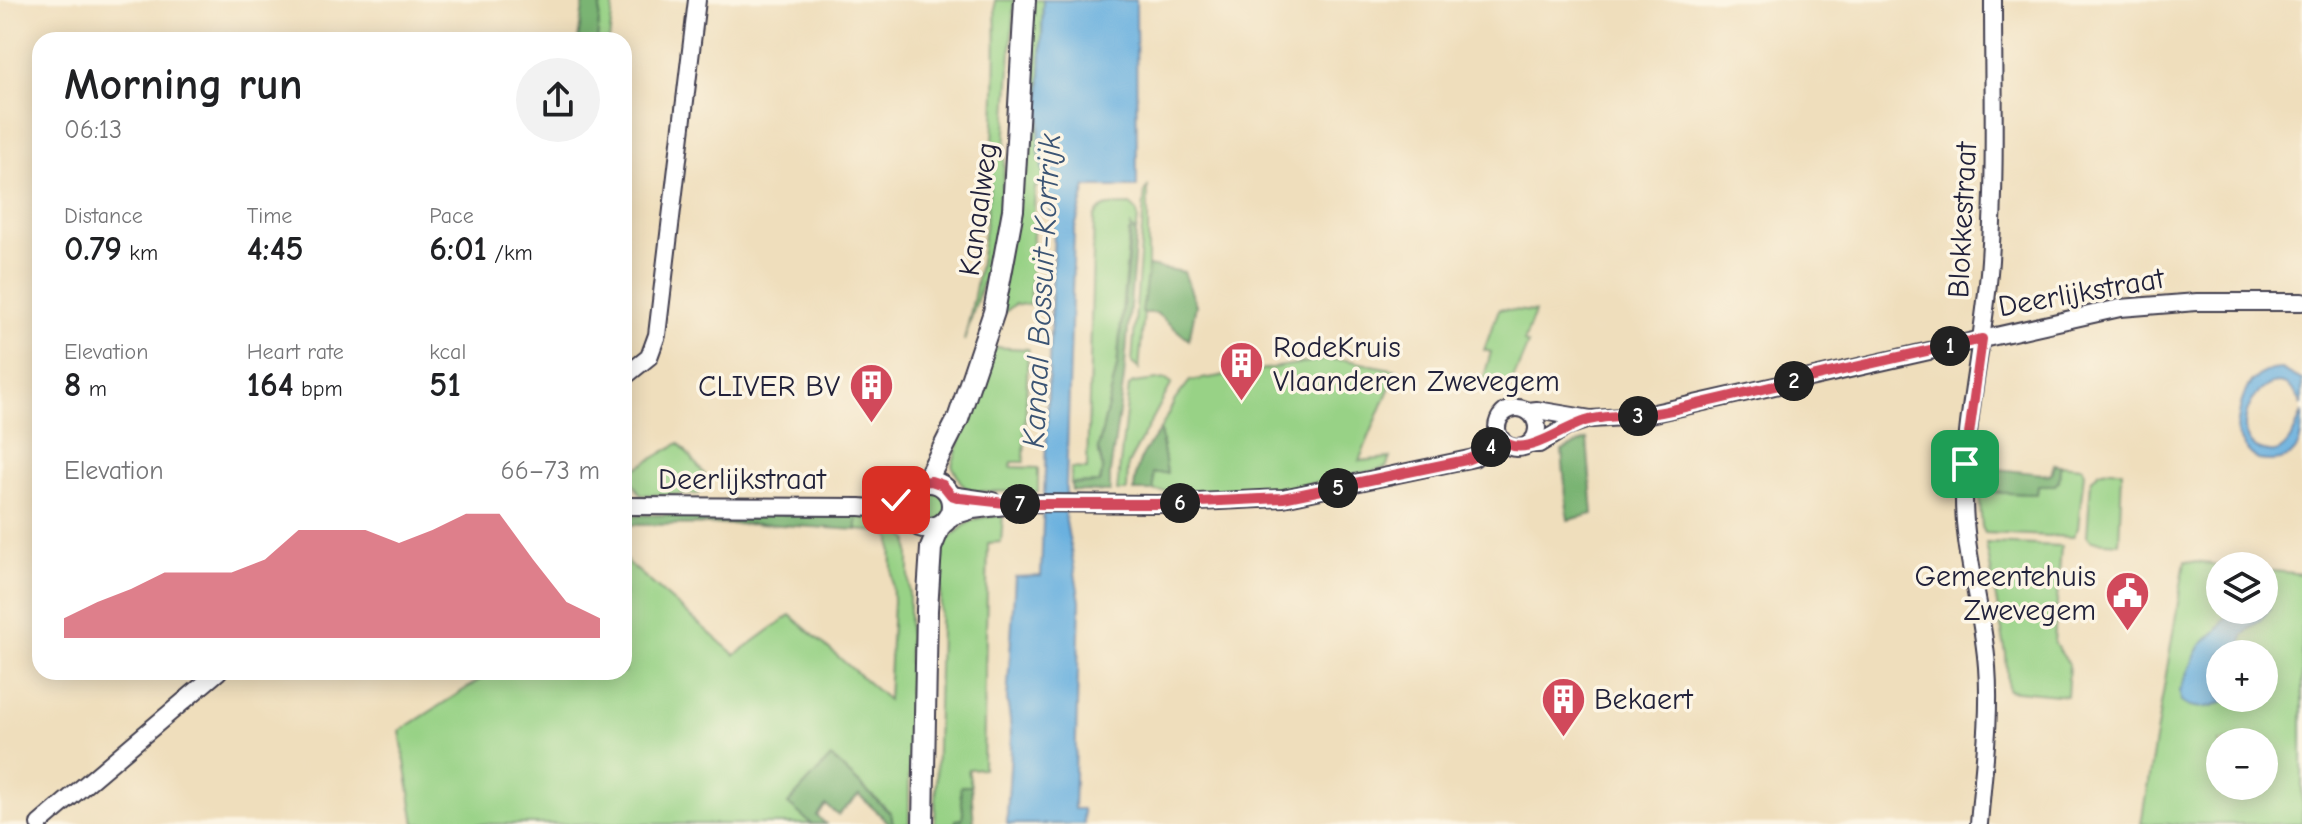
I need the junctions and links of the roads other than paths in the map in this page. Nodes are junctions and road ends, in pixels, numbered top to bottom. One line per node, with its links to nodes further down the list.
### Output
1 (697, 0): 6 (street)
2 (1025, 0): 11 (main road, Kanaalweg)
3 (1993, 0): 5 (street, Blokkestraat)
4 (2302, 302): 5 (street, Deerlijkstraat)
5 (1982, 339): 8 (street, Deerlijkstraat); 20 (street, Blokkestraat)
6 (632, 371)
7 (1528, 411): 8 (street, Deerlijkstraat); 9 (street); 10 (street)
8 (1591, 419): 10 (street, Deerlijkstraat)
9 (1501, 439): 10 (street); 12 (street)
10 (1529, 444)
11 (940, 488): 12 (street); 14 (main road); 15 (main road)
12 (1022, 503): 15 (street)
13 (632, 506): 14 (street, Deerlijkstraat)
14 (910, 512): 15 (main road); 16 (main road)
15 (945, 521): 16 (main road)
16 (927, 610): 19 (main road)
17 (209, 680): 18 (street)
18 (39, 824)
19 (923, 824)
20 (1979, 824)

